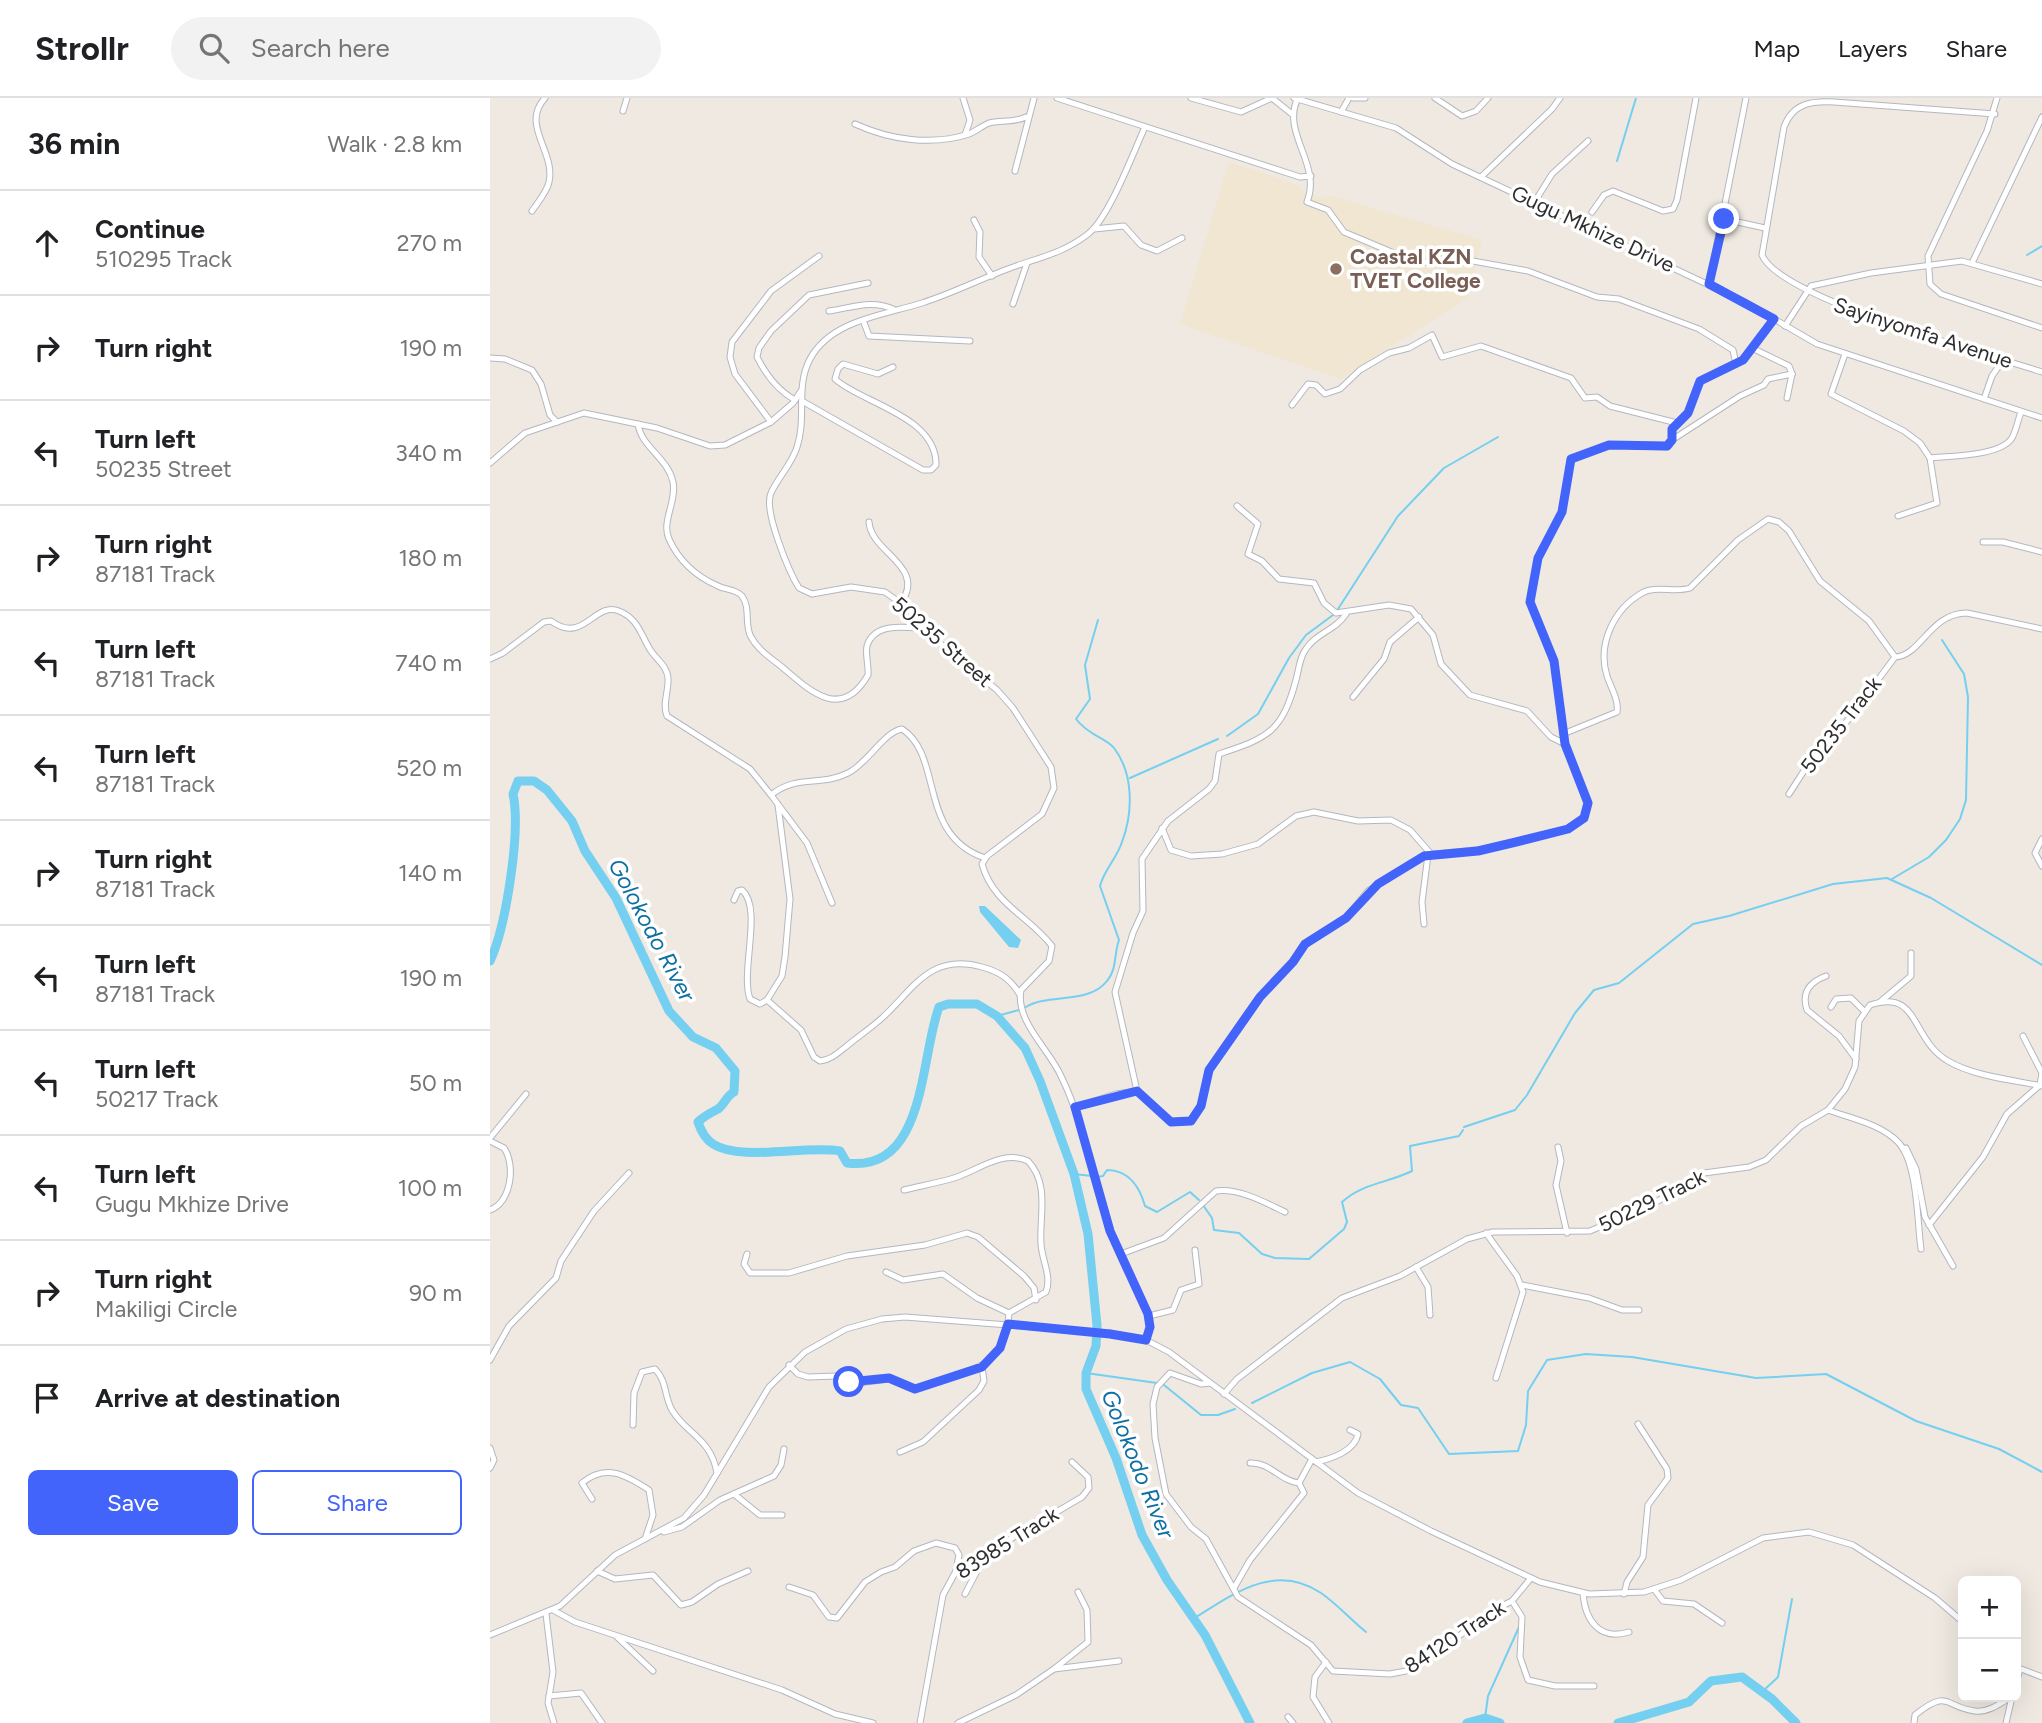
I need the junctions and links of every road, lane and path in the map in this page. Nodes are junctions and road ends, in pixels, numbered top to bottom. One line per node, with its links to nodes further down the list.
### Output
1 (545, 98): 31 (street)
2 (627, 98): 17 (street)
3 (963, 98): 25 (street)
4 (1034, 98): 21 (street)
5 (1057, 98): 24 (street)
6 (1191, 98): 7 (street)
7 (1272, 98): 19 (street)
8 (1351, 98): 9 (street); 18 (street)
9 (1365, 98)
10 (1435, 98): 11 (street)
11 (1488, 98)
12 (1560, 98): 29 (street)
13 (1696, 98): 32 (street)
14 (1746, 98): 33 (street)
15 (1997, 98): 20 (street)
16 (1295, 99): 18 (street, Gugu Mkhize Drive); 19 (street)
17 (623, 111)
18 (1341, 112): 29 (street, Gugu Mkhize Drive)
19 (1292, 114): 28 (street)
20 (1995, 114): 35 (street); 41 (street)
21 (1026, 117): 25 (street); 27 (street)
22 (2042, 117): 40 (street)
23 (855, 124): 25 (street)
24 (1145, 127): 28 (street); 36 (street, 50235 Street)
25 (965, 135)
26 (1588, 141): 30 (street)
27 (1015, 171)
28 (1311, 176): 59 (street)
29 (1481, 177): 30 (street, Gugu Mkhize Drive)
30 (1534, 202): 44 (street, Gugu Mkhize Drive)
31 (532, 211)
32 (1592, 212)
33 (1724, 219): 35 (street); 44 (street)
34 (974, 220): 42 (street)
35 (1765, 228): 46 (street, Sayinyomfa Avenue)
36 (1094, 229): 37 (street); 39 (street, 50235 Street)
37 (1182, 238)
38 (819, 256): 70 (street)
39 (1027, 263): 42 (street, 50235 Street); 47 (street)
40 (1972, 263): 41 (street); 45 (street)
41 (1927, 265): 46 (street); 53 (street)
42 (992, 276): 48 (street, 50235 Street)
43 (868, 283): 65 (street)
44 (1709, 284): 50 (street, Gugu Mkhize Drive)
45 (2042, 284)
46 (1807, 289): 52 (street); 58 (street, Sayinyomfa Avenue)
47 (1013, 304)
48 (893, 309): 49 (street); 51 (street, 50235 Street)
49 (829, 311)
50 (1774, 319): 52 (street, Gugu Mkhize Drive); 55 (street)
51 (863, 320): 54 (street); 65 (street, 50235 Street)
52 (1785, 326): 56 (street, Gugu Mkhize Drive)
53 (2042, 328)
54 (970, 341)
55 (1752, 348): 59 (street); 62 (street)
56 (1845, 354): 64 (street, Gugu Mkhize Drive); 74 (street)
57 (490, 358): 69 (street)
58 (2003, 360): 61 (street, Sayinyomfa Avenue); 64 (street)
59 (1736, 365): 71 (street)
60 (893, 367): 65 (street)
61 (2042, 373)
62 (1792, 374): 63 (street); 73 (street)
63 (1787, 398)
64 (1984, 399): 67 (street, Gugu Mkhize Drive)
65 (799, 401): 70 (street); 81 (street, 50235 Street)
66 (1292, 405): 71 (street)
67 (2021, 412): 68 (street, Gugu Mkhize Drive); 74 (street)
68 (2042, 418)
69 (557, 422): 72 (street); 75 (street)
70 (771, 422): 72 (street)
71 (1677, 423): 73 (street)
72 (638, 424): 84 (street)
73 (1672, 440): 89 (street)
74 (1930, 457): 77 (street)
75 (490, 463)
76 (1237, 506): 82 (street)
77 (1898, 516)
78 (869, 522): 81 (street)
79 (1983, 542): 80 (street)
80 (2042, 552)
81 (901, 603): 84 (street, 50235 Street)
82 (1346, 614): 83 (street); 94 (street)
83 (1419, 617): 88 (street); 90 (street)
84 (924, 629): 97 (street, 50235 Street)
85 (2042, 629): 86 (street, 50235 Track)
86 (1895, 657): 89 (street); 91 (street, 50235 Track)
87 (490, 659): 92 (street)
88 (1353, 698)
89 (1563, 734): 90 (street)
90 (1565, 744): 96 (street)
91 (1790, 794)
92 (771, 795): 93 (street); 97 (street)
93 (778, 805): 100 (street); 105 (street)
94 (1162, 828): 96 (street); 112 (street)
95 (2042, 839): 98 (street)
96 (1429, 854): 101 (street); 112 (street)
97 (985, 858): 104 (street)
98 (2042, 866)
99 (734, 900): 105 (street)
100 (832, 903)
101 (1423, 923)
102 (1911, 953): 106 (street)
103 (1826, 976): 110 (street)
104 (1020, 995): 105 (street); 114 (street)
105 (767, 1000)
106 (1880, 1002): 108 (street); 111 (street)
107 (1831, 1007): 108 (street)
108 (1864, 1011): 110 (street, 50229 Track)
109 (2023, 1036): 111 (street)
110 (1856, 1060): 115 (street, 50229 Track)
111 (2041, 1086): 123 (street)
112 (1137, 1091): 114 (street)
113 (526, 1094): 116 (street)
114 (1075, 1107): 129 (street)
115 (1828, 1110): 117 (street); 125 (street, 50229 Track)
116 (490, 1139): 121 (street)
117 (1898, 1142): 123 (street); 126 (street)
118 (1558, 1147): 125 (street)
119 (629, 1173): 141 (street)
120 (904, 1190): 134 (street)
121 (490, 1210)
122 (1285, 1212): 129 (street)
123 (1929, 1225): 130 (street)
124 (1486, 1233): 125 (street, 50229 Track); 131 (street, 50229 Track); 133 (street)
125 (1567, 1233)
126 (1921, 1249)
127 (1195, 1250): 138 (street)
128 (747, 1254): 134 (street)
129 (1121, 1254): 138 (street)
130 (1953, 1266)
131 (1416, 1267): 137 (street); 146 (street, 50229 Track)
132 (886, 1272): 136 (street)
133 (1522, 1285): 135 (street); 144 (street)
134 (1036, 1300): 136 (street)
135 (1639, 1310)
136 (1009, 1313): 139 (street)
137 (1430, 1315)
138 (1149, 1316): 140 (street)
139 (1008, 1324): 140 (street); 142 (street); 143 (street)
140 (1146, 1340): 145 (street)
141 (490, 1360)
142 (789, 1365): 143 (street); 157 (street)
143 (982, 1367): 152 (street)
144 (1496, 1378)
145 (1210, 1384): 146 (street); 170 (street, 84120 Track)
146 (1224, 1394): 153 (street)
147 (1638, 1424): 175 (street)
148 (633, 1425): 157 (street)
149 (1350, 1430): 153 (street)
150 (490, 1448): 156 (street)
151 (784, 1449): 159 (street)
152 (900, 1452)
153 (1314, 1461): 158 (street); 168 (street)
154 (1072, 1462): 164 (street, 83985 Track)
155 (1250, 1463): 158 (street)
156 (490, 1468)
157 (717, 1473): 162 (street)
158 (1298, 1483): 170 (street)
159 (734, 1494): 161 (street); 162 (street)
160 (592, 1499): 163 (street)
161 (782, 1514)
162 (660, 1532): 163 (street)
163 (645, 1539): 165 (street)
164 (989, 1549): 167 (street, 83985 Track); 174 (street)
165 (597, 1571): 166 (street); 177 (street)
166 (748, 1571)
167 (956, 1571): 169 (street); 198 (street, 83985 Track)
168 (1531, 1578): 173 (street); 176 (street, 84120 Track)
169 (789, 1587)
170 (1234, 1588): 185 (street, 84120 Track)
171 (1654, 1589): 175 (street); 179 (street); 180 (street)
172 (1078, 1592): 187 (street)
173 (1583, 1593): 175 (street); 181 (street)
174 (965, 1594)
175 (1624, 1594)
176 (1512, 1601): 185 (street, 84120 Track); 190 (street)
177 (553, 1610): 178 (street); 183 (street)
178 (546, 1614): 182 (street); 191 (street)
179 (1958, 1618)
180 (1722, 1623)
181 (1629, 1632)
182 (490, 1635)
183 (616, 1636): 188 (street); 197 (street)
184 (1119, 1661): 187 (street)
185 (1326, 1662): 201 (street)
186 (2021, 1669): 189 (street)
187 (1054, 1670): 199 (street)
188 (653, 1671)
189 (2042, 1677)
190 (1594, 1686)
191 (549, 1696): 195 (street); 196 (street)
192 (2003, 1702): 202 (street)
193 (2011, 1702): 203 (street)
194 (1288, 1717): 200 (street)
195 (554, 1723)
196 (602, 1723)
197 (873, 1723)
198 (920, 1723)
199 (958, 1723)
200 (1293, 1723)
201 (1329, 1723)
202 (1914, 1723)
203 (2006, 1723)

